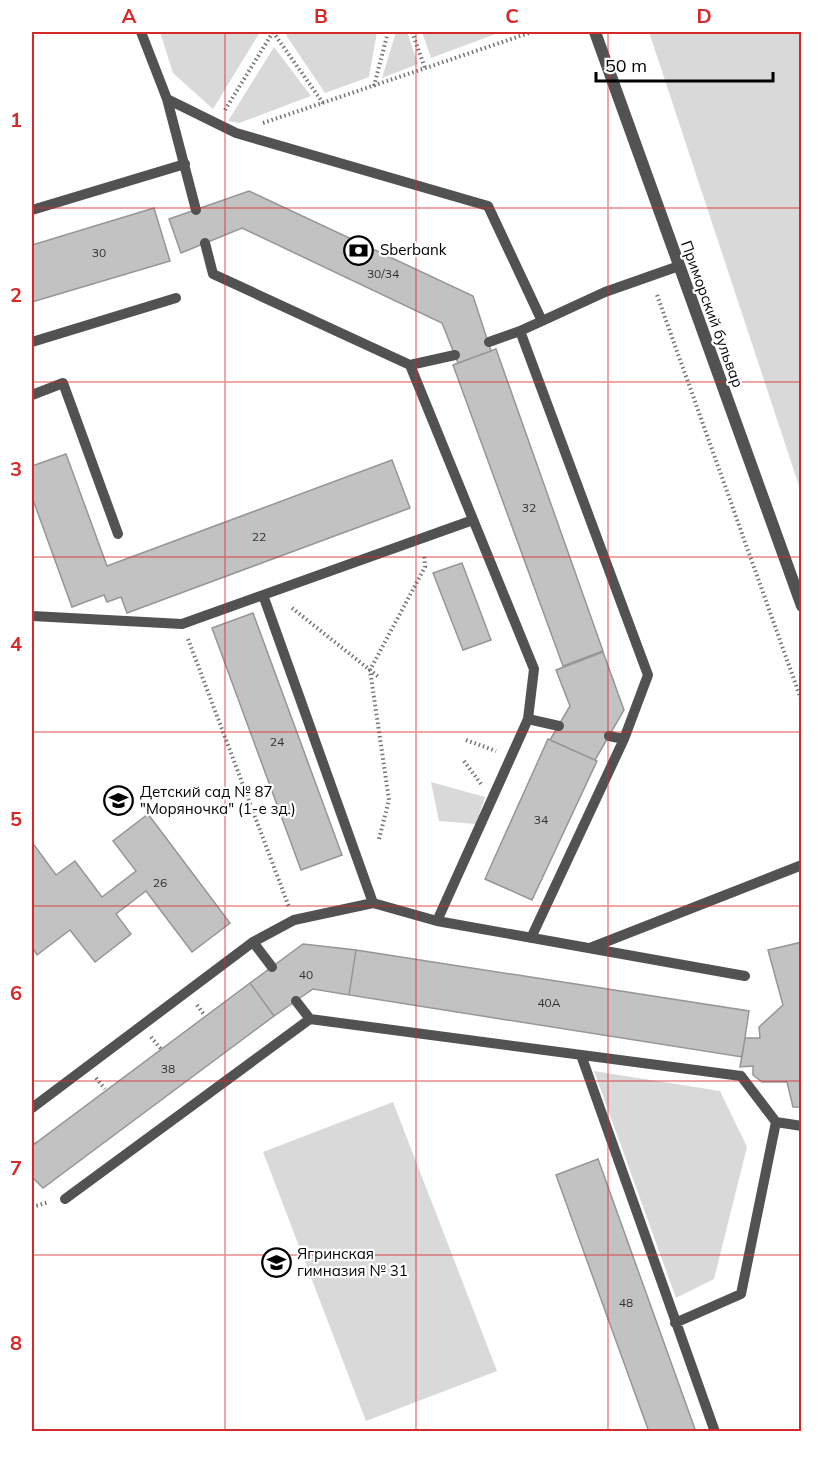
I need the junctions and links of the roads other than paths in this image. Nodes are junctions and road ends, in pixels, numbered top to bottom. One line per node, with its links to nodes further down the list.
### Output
1 (141, 32): 3 (lane)
2 (595, 32): 8 (street, Приморский бульвар)
3 (168, 99): 4 (lane); 10 (lane)
4 (185, 164): 5 (lane); 6 (lane)
5 (32, 210)
6 (196, 210)
7 (204, 243): 15 (lane)
8 (679, 266): 10 (lane); 20 (street, Приморский бульвар)
9 (176, 298): 12 (lane)
10 (542, 321): 11 (lane)
11 (520, 331): 13 (lane); 25 (lane)
12 (32, 342)
13 (489, 342)
14 (454, 355): 15 (lane)
15 (410, 365): 17 (lane)
16 (32, 395): 18 (lane)
17 (473, 519): 19 (lane); 22 (lane)
18 (118, 534)
19 (263, 594): 21 (lane); 27 (lane)
20 (801, 606)
21 (32, 615)
22 (528, 719): 23 (lane); 28 (lane)
23 (559, 726)
24 (609, 736): 25 (lane)
25 (624, 739): 29 (lane)
26 (801, 865): 31 (lane)
27 (373, 903): 28 (lane); 30 (lane)
28 (437, 921): 29 (lane)
29 (531, 938): 31 (lane)
30 (253, 942): 32 (lane); 37 (lane)
31 (589, 948): 33 (lane)
32 (272, 967)
33 (745, 976)
34 (296, 1001): 35 (lane)
35 (310, 1019): 36 (lane); 40 (lane)
36 (581, 1055): 38 (lane); 41 (lane)
37 (32, 1108)
38 (776, 1122): 39 (lane); 41 (lane)
39 (801, 1126)
40 (65, 1199)
41 (675, 1323): 42 (lane)
42 (715, 1431)

